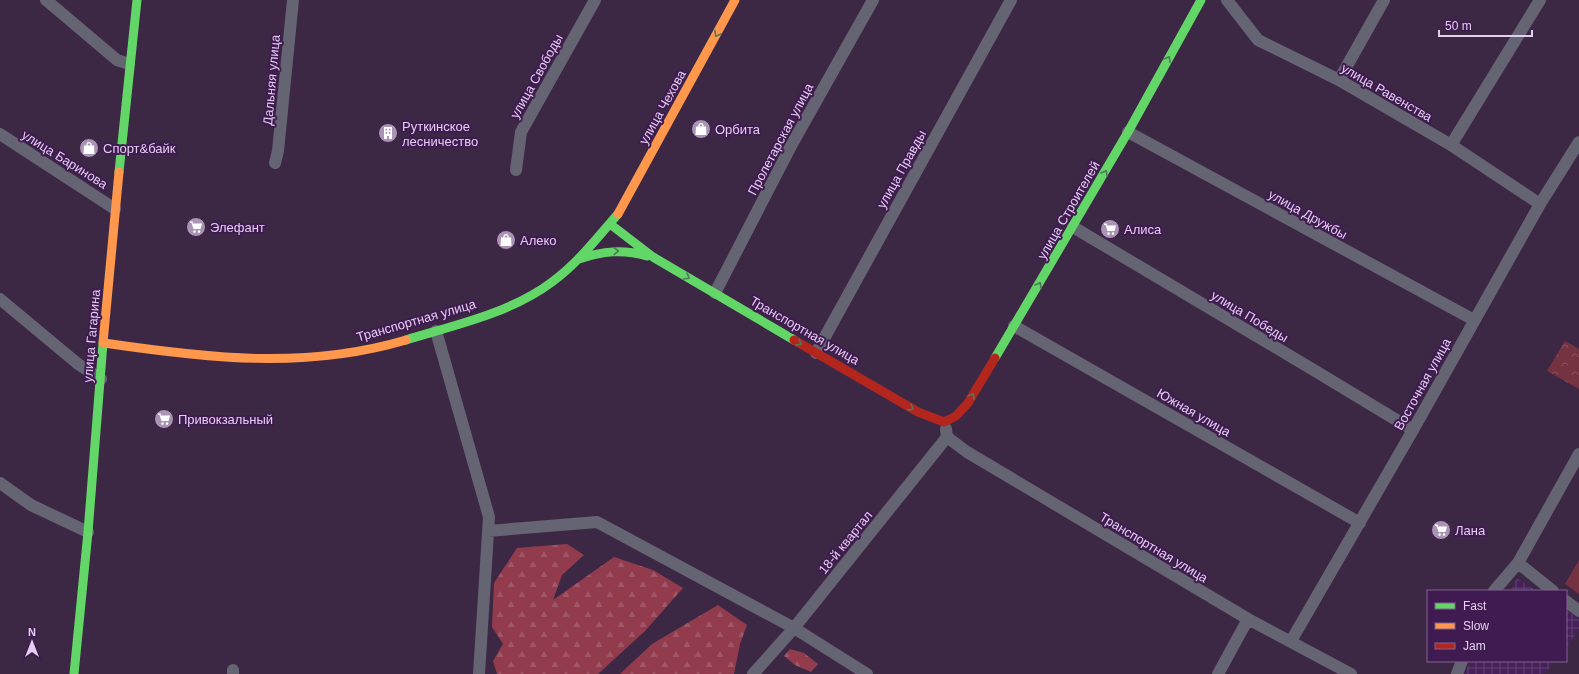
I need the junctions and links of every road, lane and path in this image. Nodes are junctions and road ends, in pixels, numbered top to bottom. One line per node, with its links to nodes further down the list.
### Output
1 (46, 0): 12 (street)
2 (137, 0): 12 (street, улица Гагарина)
3 (293, 0): 18 (street, Дальняя улица)
4 (595, 0): 19 (street, улица Свободы)
5 (735, 0): 22 (street, улица Чехова, one-way to 22)
6 (873, 0): 26 (street, Пролетарская улица)
7 (1011, 0): 32 (street, улица Правды)
8 (1201, 0): 14 (street, улица Строителей, one-way to 8)
9 (1227, 0): 13 (street, улица Равенства)
10 (1384, 0): 13 (street)
11 (1540, 0): 17 (street)
12 (129, 64): 21 (street, улица Гагарина)
13 (1339, 80): 17 (street, улица Равенства)
14 (1128, 132): 23 (street, улица Строителей, one-way to 14); 28 (street, улица Дружбы)
15 (0, 134): 21 (street, улица Баринова)
16 (1579, 142): 20 (street, Восточная улица)
17 (1451, 145): 20 (street, улица Равенства)
18 (275, 163)
19 (516, 170)
20 (1540, 204): 28 (street, Восточная улица)
21 (115, 209): 31 (street, улица Гагарина)
22 (610, 224): 24 (street); 25 (street, Транспортная улица)
23 (1073, 227): 29 (street, улица Строителей, one-way to 23); 35 (street, улица Победы)
24 (653, 257): 25 (street, one-way to 24); 26 (street, Транспортная улица, one-way to 26)
25 (579, 259): 30 (street, Транспортная улица)
26 (715, 293): 32 (street, Транспортная улица, one-way to 32)
27 (0, 300): 33 (street)
28 (1474, 320): 35 (street, Восточная улица)
29 (1014, 326): 34 (street, улица Строителей, one-way to 29); 39 (street, Южная улица)
30 (436, 331): 31 (street, Транспортная улица); 40 (street)
31 (104, 344): 33 (street, улица Гагарина)
32 (816, 352): 34 (street, Транспортная улица, one-way to 34)
33 (100, 379): 41 (street, улица Гагарина)
34 (944, 422): 36 (street)
35 (1413, 430): 39 (street, Восточная улица)
36 (947, 437): 47 (street, Транспортная улица); 48 (street, 18-й квартал)
37 (1579, 454): 42 (street)
38 (0, 483): 41 (street)
39 (1360, 523): 49 (street, Восточная улица)
40 (488, 531): 48 (street); 52 (street)
41 (88, 532): 51 (street, улица Гагарина)
42 (1518, 563): 43 (street); 44 (street)
43 (1495, 590)
44 (1552, 590)
45 (1567, 602): 46 (street)
46 (1579, 611)
47 (1248, 618): 49 (street, Транспортная улица); 55 (street)
48 (794, 628): 53 (street, 18-й квартал); 54 (street)
49 (1291, 641): 56 (street, Транспортная улица)
50 (1462, 662): 57 (street)
51 (74, 674)
52 (479, 674)
53 (753, 674)
54 (867, 674)
55 (1218, 674)
56 (1352, 674)
57 (1457, 674)

